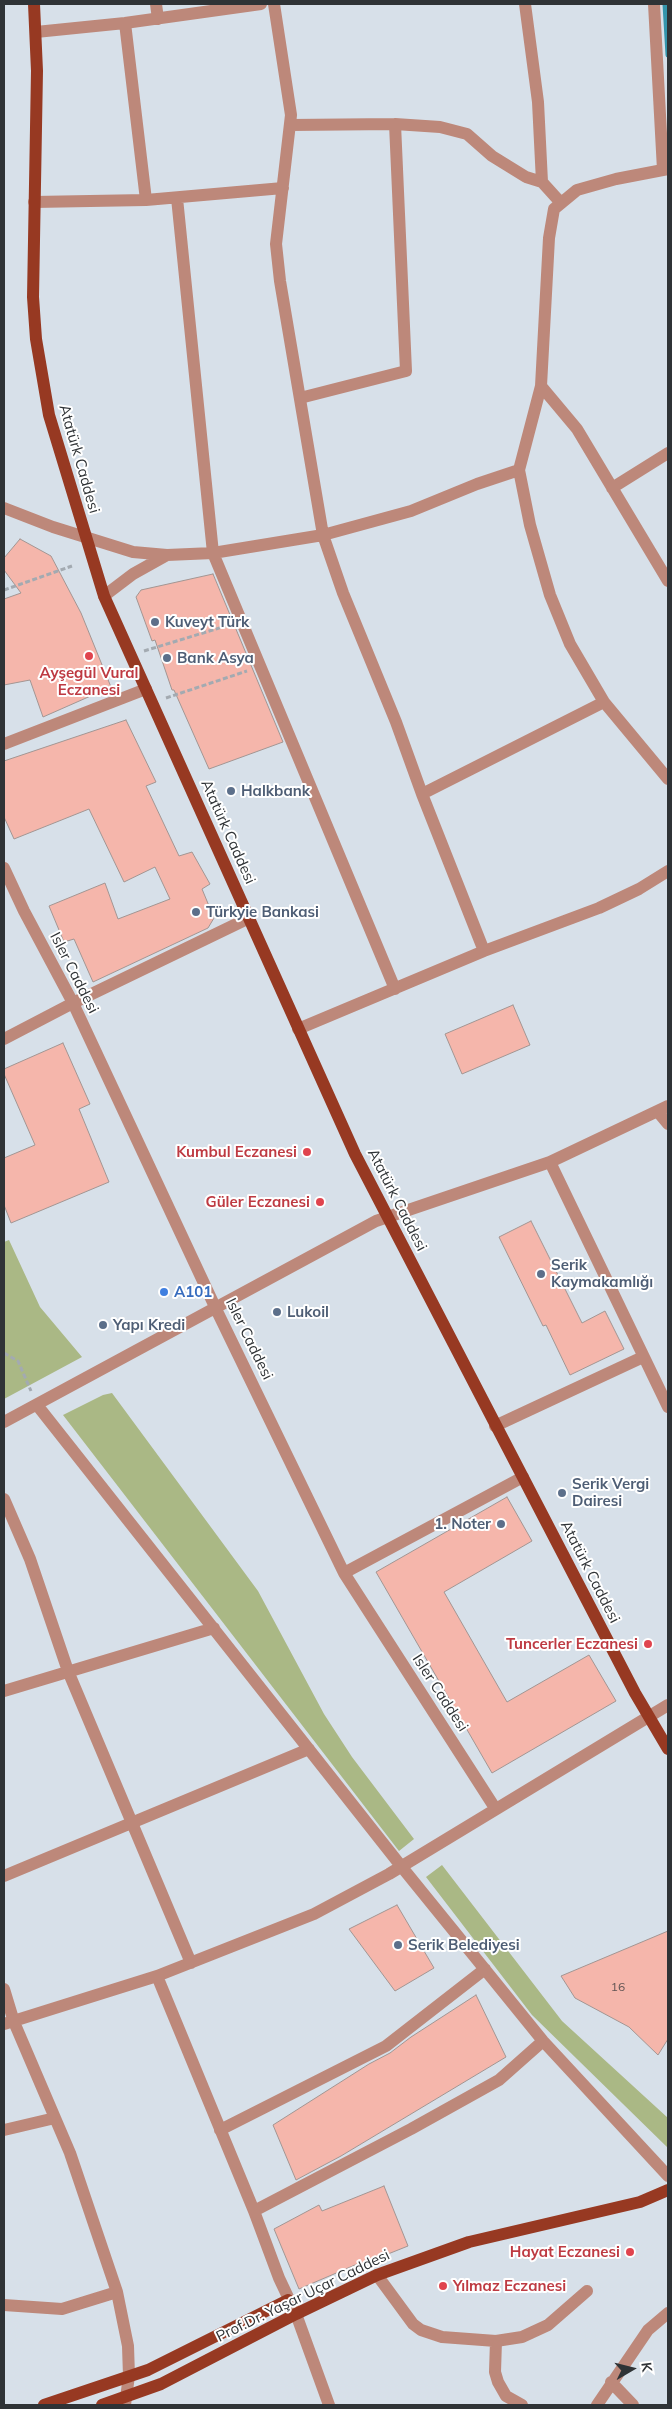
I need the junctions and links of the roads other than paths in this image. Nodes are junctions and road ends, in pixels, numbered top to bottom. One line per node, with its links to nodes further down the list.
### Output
1 (34, 4): 9 (main road, Atatürk Caddesi)
2 (156, 4): 7 (street)
3 (261, 4): 7 (street)
4 (274, 4): 10 (street)
5 (525, 4): 13 (street)
6 (654, 4): 12 (street)
7 (158, 19): 8 (street)
8 (125, 23): 9 (street); 16 (street)
9 (36, 32): 17 (main road, Atatürk Caddesi)
10 (290, 124): 11 (street); 14 (street)
11 (395, 124): 13 (street); 20 (street)
12 (666, 170): 18 (street)
13 (542, 182): 18 (street)
14 (283, 188): 15 (street); 20 (street)
15 (177, 198): 16 (street); 27 (street)
16 (146, 200): 17 (street)
17 (34, 202): 26 (main road, Atatürk Caddesi)
18 (562, 203): 19 (street)
19 (541, 386): 22 (street); 23 (street)
20 (300, 398): 25 (street)
21 (668, 453): 23 (street)
22 (519, 470): 25 (street); 32 (street)
23 (612, 488): 29 (street)
24 (4, 508): 26 (street)
25 (324, 535): 27 (street); 35 (street)
26 (84, 536): 28 (street); 30 (main road, Atatürk Caddesi)
27 (213, 553): 28 (street); 40 (street)
28 (167, 556): 30 (street)
29 (668, 581)
30 (104, 596): 31 (main road, Atatürk Caddesi)
31 (146, 689): 33 (street); 38 (main road, Atatürk Caddesi)
32 (604, 702): 34 (street); 35 (street)
33 (4, 744)
34 (668, 779)
35 (422, 794): 39 (street)
36 (4, 868): 41 (street, Isler Caddesi)
37 (668, 871): 39 (street)
38 (249, 918): 41 (street); 42 (main road, Atatürk Caddesi)
39 (484, 951): 40 (street)
40 (395, 989): 42 (street)
41 (72, 1003): 43 (street); 48 (street, Isler Caddesi)
42 (298, 1029): 47 (main road, Atatürk Caddesi)
43 (4, 1039)
44 (663, 1109): 45 (street); 46 (street)
45 (668, 1124)
46 (550, 1162): 47 (street); 49 (street)
47 (387, 1217): 48 (street); 53 (main road, Atatürk Caddesi)
48 (216, 1309): 50 (street); 56 (street, Isler Caddesi)
49 (643, 1357): 51 (street); 53 (street)
50 (37, 1405): 52 (street); 57 (street)
51 (668, 1407)
52 (4, 1422)
53 (495, 1426): 54 (main road, Atatürk Caddesi)
54 (523, 1477): 56 (street); 61 (main road, Atatürk Caddesi)
55 (4, 1499): 58 (street)
56 (344, 1573): 64 (street, Isler Caddesi)
57 (214, 1628): 58 (street); 62 (street)
58 (68, 1672): 59 (street); 65 (street)
59 (4, 1691)
60 (668, 1705): 61 (street)
61 (649, 1716): 63 (main road, Atatürk Caddesi); 64 (street)
62 (309, 1749): 65 (street); 66 (street)
63 (668, 1750)
64 (495, 1808): 66 (street)
65 (131, 1822): 67 (street); 68 (street)
66 (401, 1866): 68 (street); 69 (street)
67 (4, 1876)
68 (191, 1963): 70 (street)
69 (485, 1969): 73 (street); 76 (street)
70 (157, 1976): 72 (street); 76 (street)
71 (4, 1990): 72 (street)
72 (9, 2023): 74 (street)
73 (543, 2041): 77 (street); 79 (street)
74 (55, 2118): 75 (street); 82 (street)
75 (4, 2130)
76 (220, 2130): 79 (street)
77 (668, 2176)
78 (668, 2190): 80 (main road, Prof.Dr. Yaşar Uçar Caddesi)
79 (254, 2211): 83 (street)
80 (377, 2275): 86 (main road, Prof.Dr. Yaşar Uçar Caddesi); 87 (street)
81 (587, 2291): 87 (street)
82 (117, 2292): 84 (street); 88 (street)
83 (288, 2300): 86 (street); 88 (main road)
84 (4, 2305)
85 (668, 2313): 89 (street)
86 (296, 2314): 90 (main road, Prof.Dr. Yaşar Uçar Caddesi); 93 (street)
87 (496, 2341): 94 (street)
88 (129, 2376): 90 (street); 91 (main road)
89 (611, 2382): 95 (street); 96 (street)
90 (126, 2401): 92 (main road, Prof.Dr. Yaşar Uçar Caddesi)
91 (44, 2405)
92 (102, 2405)
93 (329, 2405)
94 (522, 2405)
95 (597, 2405)
96 (633, 2405)

